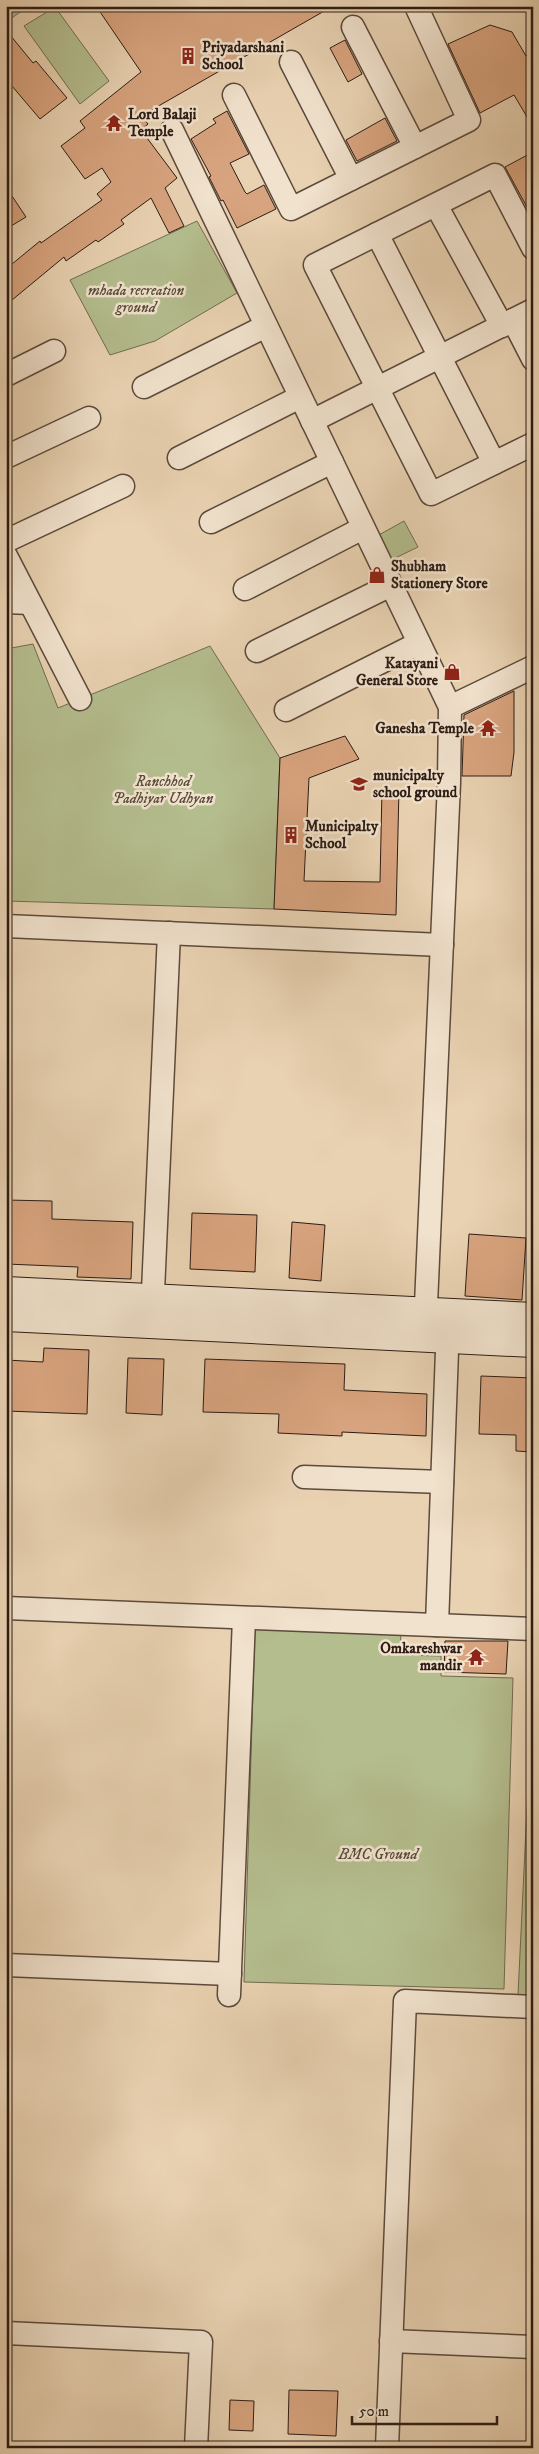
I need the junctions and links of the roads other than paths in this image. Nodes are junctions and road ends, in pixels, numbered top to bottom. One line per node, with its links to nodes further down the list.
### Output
1 (416, 6): 6 (street)
2 (353, 27): 6 (street)
3 (291, 62): 7 (street)
4 (234, 95): 7 (street)
5 (172, 130): 12 (street)
6 (415, 147): 7 (street)
7 (351, 179)
8 (436, 205): 9 (street); 10 (street); 11 (street)
9 (377, 234): 14 (street); 18 (street)
10 (533, 248)
11 (516, 319): 14 (street); 15 (street)
12 (266, 326): 17 (street); 19 (street)
13 (54, 351): 16 (street)
14 (440, 357): 18 (street); 26 (street)
15 (533, 359)
16 (6, 375)
17 (144, 387)
18 (377, 388): 21 (street); 26 (street)
19 (300, 397): 21 (street); 24 (street)
20 (89, 418): 23 (street)
21 (312, 421): 25 (street)
22 (533, 444): 26 (street)
23 (6, 456)
24 (179, 458)
25 (332, 462): 28 (street); 29 (street)
26 (494, 463)
27 (123, 486): 30 (street)
28 (212, 522)
29 (363, 528): 32 (street); 33 (street)
30 (6, 541)
31 (6, 556): 35 (street)
32 (391, 585): 36 (street); 37 (street)
33 (245, 589)
34 (6, 602): 35 (street)
35 (30, 603): 39 (street)
36 (419, 643): 40 (street); 41 (street)
37 (258, 651)
38 (533, 667): 40 (street)
39 (80, 699)
40 (450, 707): 44 (street)
41 (286, 710)
42 (6, 926): 43 (street)
43 (169, 933): 44 (street); 46 (street)
44 (442, 945): 49 (street)
45 (6, 1291): 46 (street)
46 (152, 1311): 47 (street); 49 (street)
47 (6, 1317)
48 (533, 1317): 49 (street)
49 (436, 1325): 50 (street); 52 (street)
50 (533, 1343)
51 (304, 1477): 52 (street)
52 (442, 1482): 55 (street)
53 (6, 1608): 54 (street)
54 (244, 1618): 55 (street); 57 (street)
55 (436, 1625): 56 (street)
56 (533, 1629)
57 (6, 1965)
58 (533, 2006): 60 (street)
59 (6, 2333): 62 (street)
60 (391, 2341): 61 (street); 63 (street)
61 (533, 2347)
62 (196, 2448)
63 (387, 2448)

